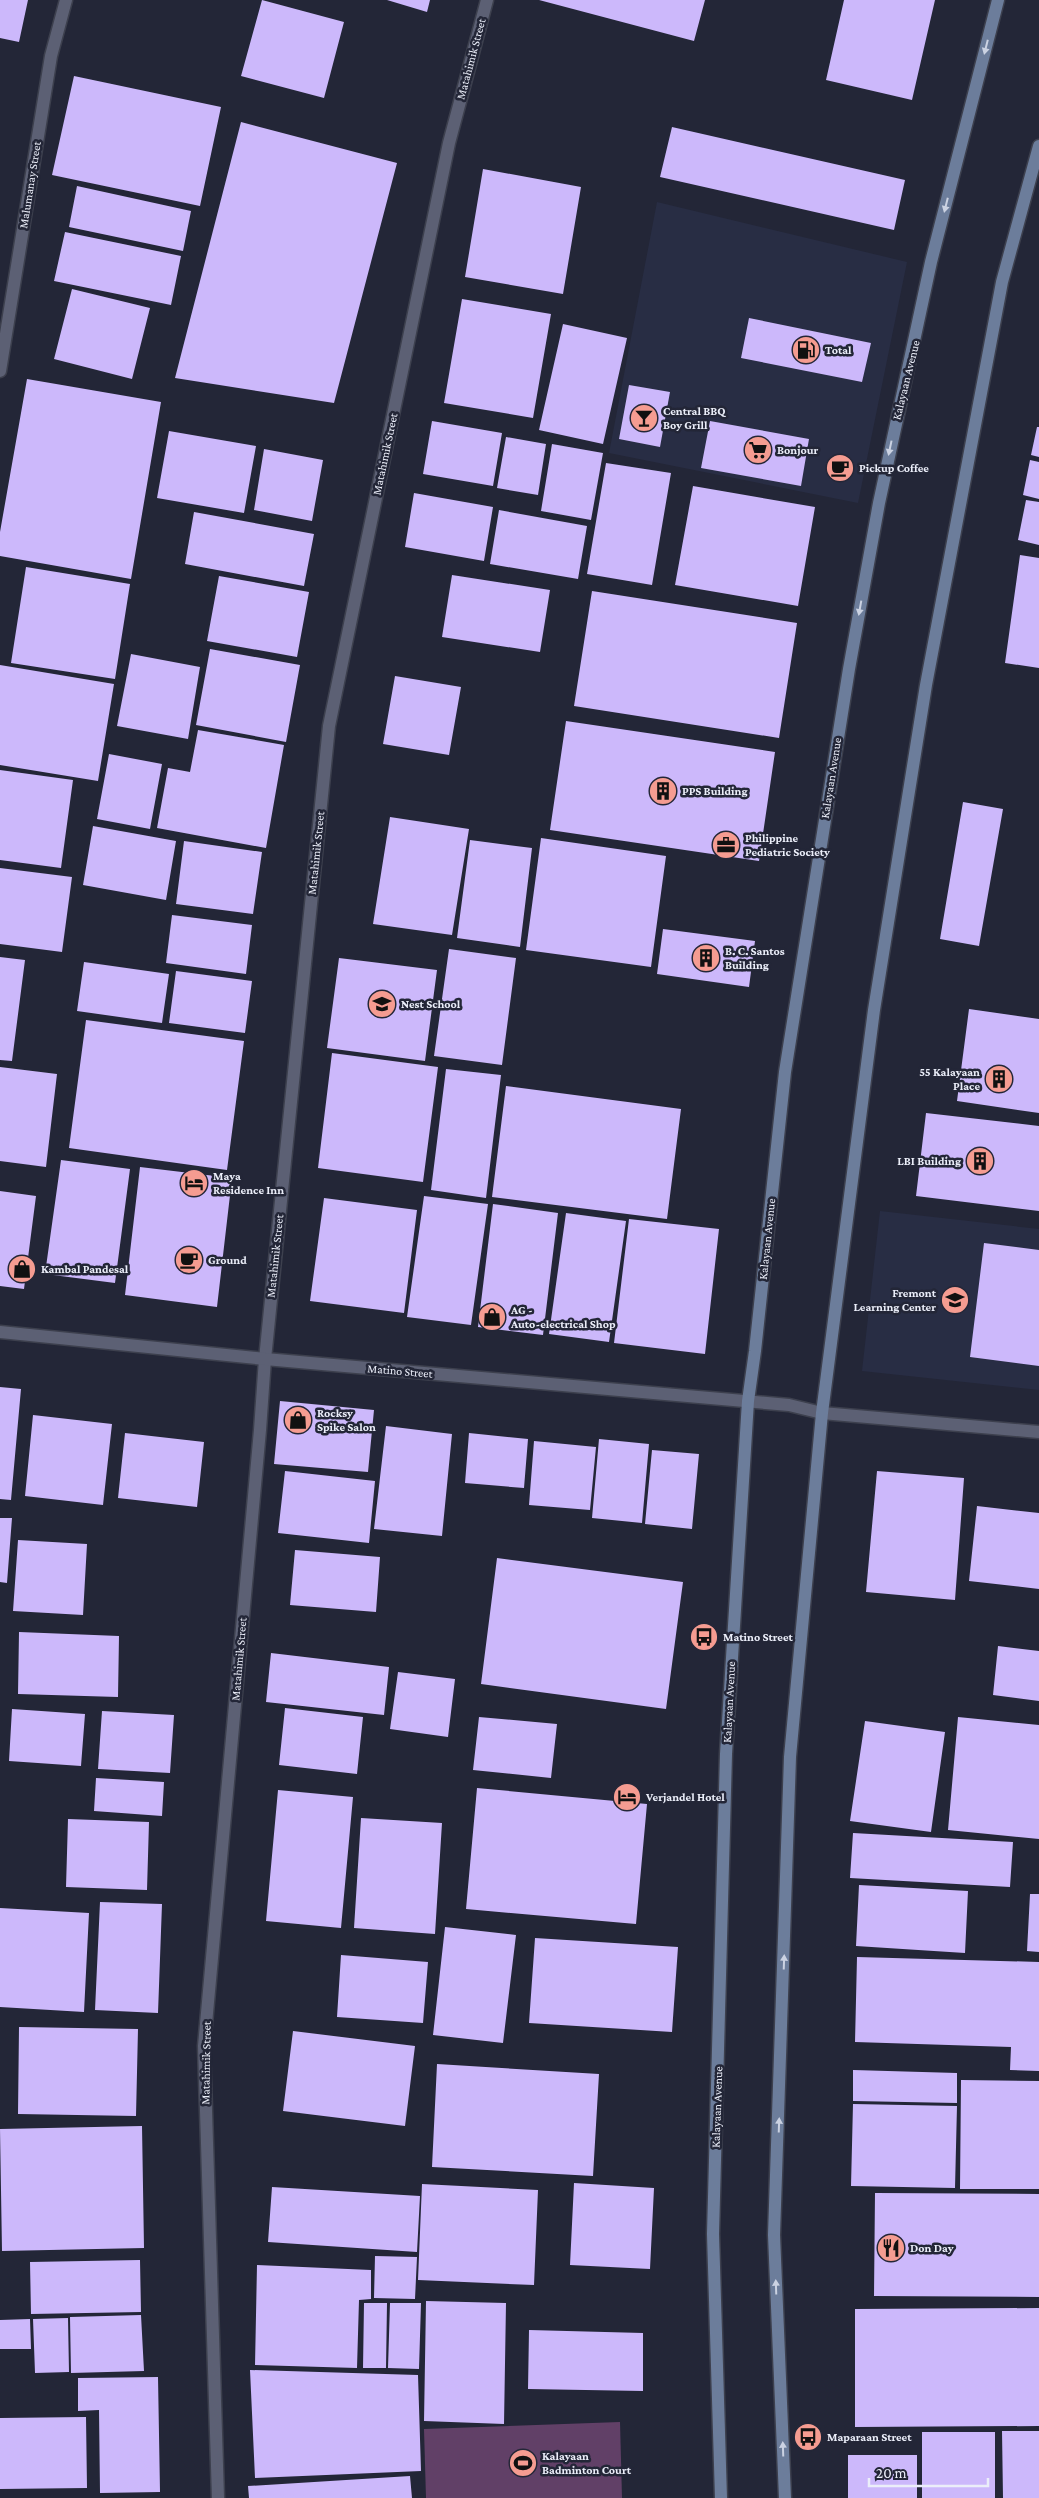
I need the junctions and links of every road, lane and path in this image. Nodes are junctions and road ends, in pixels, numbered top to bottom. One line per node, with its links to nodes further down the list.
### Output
1 (66, 0): 5 (street, Malumanay Street)
2 (487, 0): 7 (street, Matahimik Street)
3 (998, 0): 8 (main road, Kalayaan Avenue, one-way to 8)
4 (1039, 146): 9 (main road)
5 (0, 371)
6 (0, 1332): 7 (street, Matino Street)
7 (265, 1359): 8 (street, Matino Street); 11 (street, Matahimik Street)
8 (748, 1402): 9 (street, Matino Street); 12 (main road, Kalayaan Avenue)
9 (822, 1413): 10 (street, Matino Street); 13 (main road, one-way to 9)
10 (1039, 1432)
11 (218, 2498)
12 (721, 2498)
13 (785, 2498)

